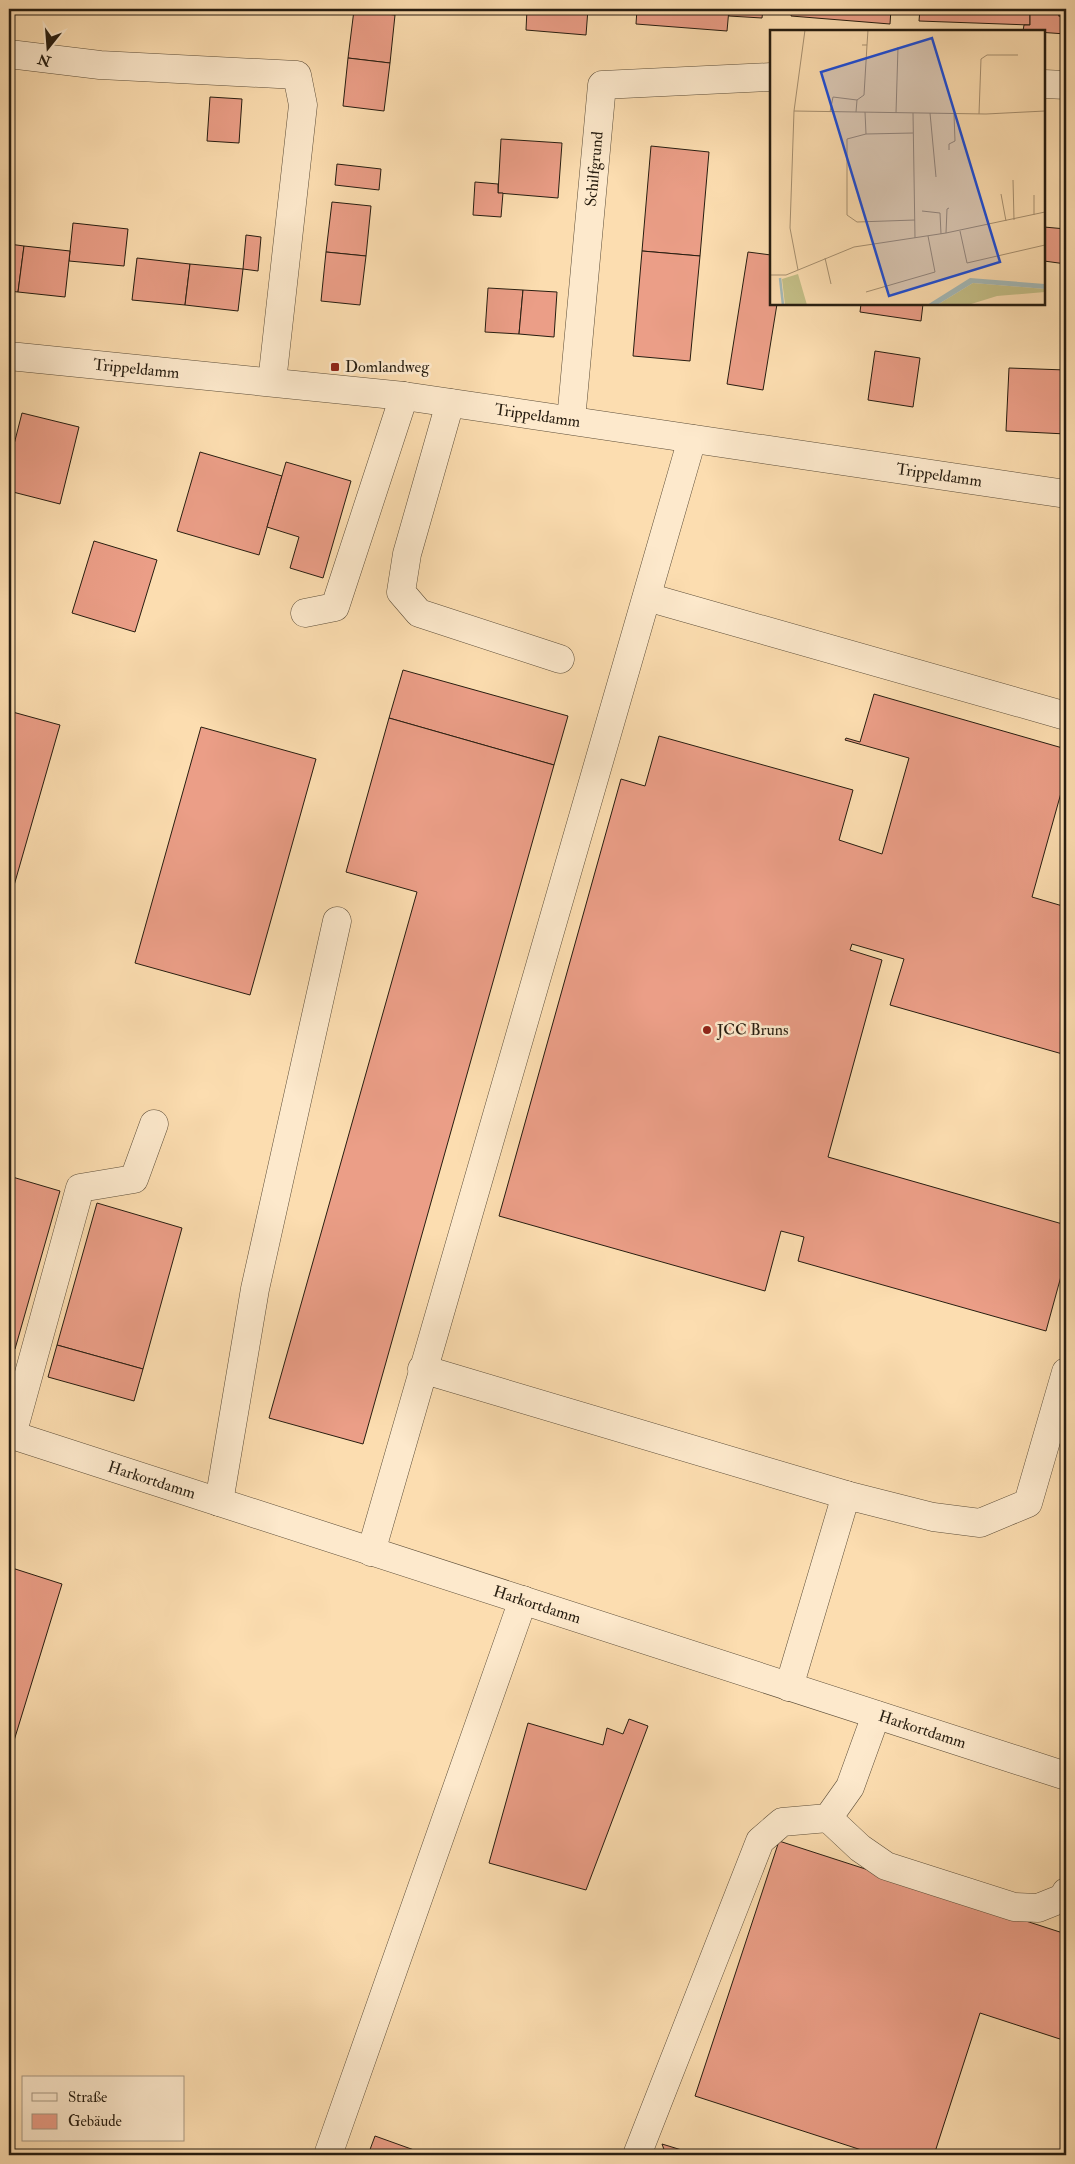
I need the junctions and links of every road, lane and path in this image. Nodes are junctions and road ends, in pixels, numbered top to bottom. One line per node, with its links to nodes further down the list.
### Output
1 (9, 54): 6 (street)
2 (770, 77): 9 (street, Schilfgrund)
3 (1045, 84): 4 (street)
4 (1066, 85)
5 (9, 356): 6 (street, Trippeldamm)
6 (272, 382): 7 (street, Trippeldamm)
7 (404, 396): 8 (street, Trippeldamm); 13 (street)
8 (450, 403): 9 (street, Trippeldamm); 14 (street)
9 (571, 420): 10 (street, Trippeldamm)
10 (692, 439): 11 (street, Trippeldamm); 12 (street)
11 (1066, 494)
12 (647, 597): 15 (street); 18 (street)
13 (305, 614)
14 (560, 659)
15 (1066, 716)
16 (337, 922): 22 (street)
17 (154, 1124): 20 (street)
18 (422, 1370): 21 (street); 23 (street)
19 (1066, 1372): 21 (street)
20 (10, 1435): 22 (street, Harkortdamm)
21 (846, 1496): 25 (street)
22 (219, 1502): 23 (street, Harkortdamm)
23 (371, 1552): 24 (street, Harkortdamm)
24 (523, 1600): 25 (street, Harkortdamm); 30 (street)
25 (789, 1687): 26 (street, Harkortdamm)
26 (876, 1715): 27 (street, Harkortdamm); 28 (street)
27 (1066, 1776)
28 (828, 1818): 29 (street); 31 (street)
29 (1066, 1892)
30 (328, 2155)
31 (637, 2155)

